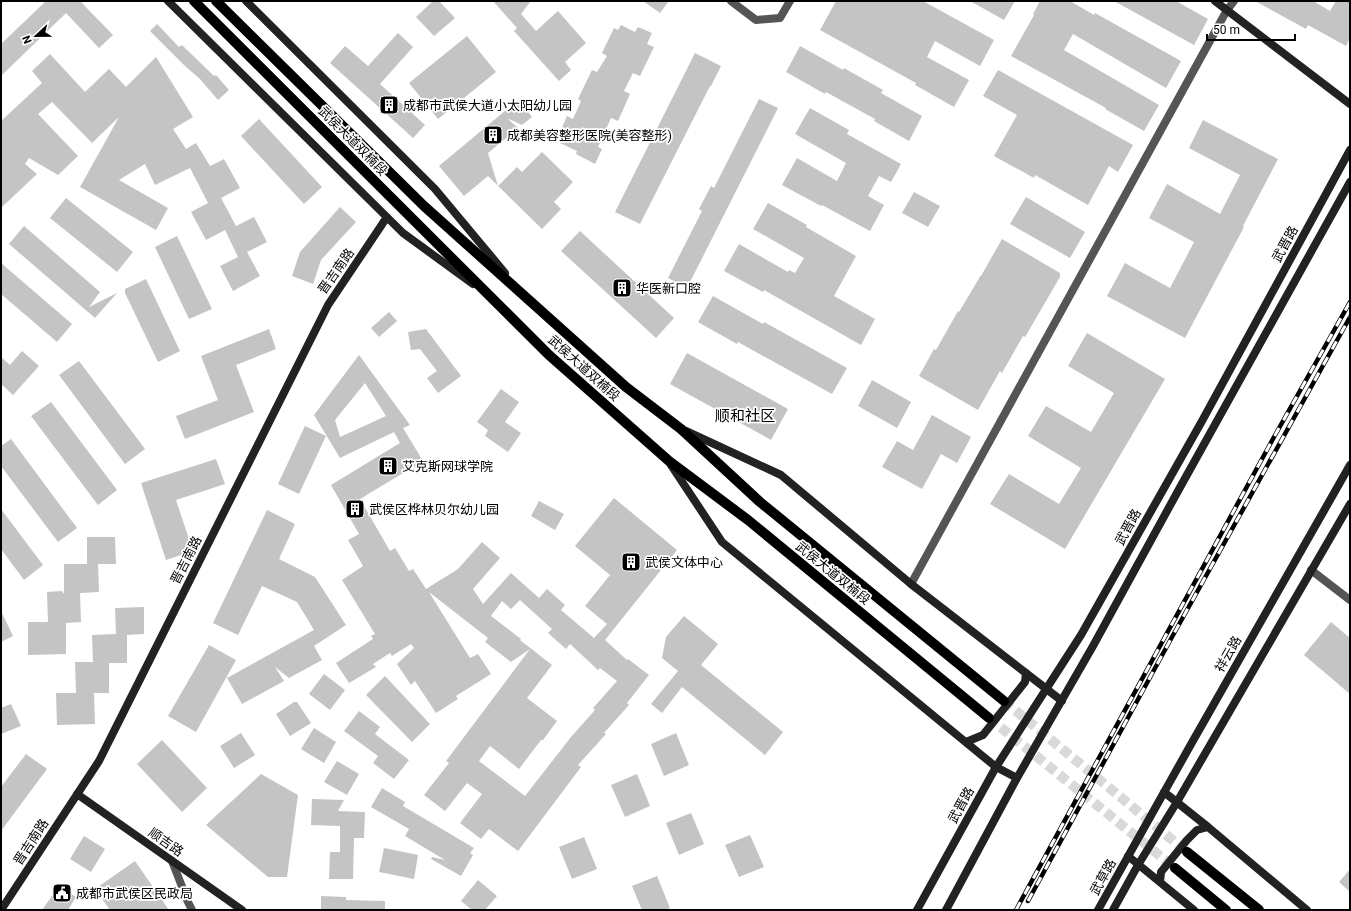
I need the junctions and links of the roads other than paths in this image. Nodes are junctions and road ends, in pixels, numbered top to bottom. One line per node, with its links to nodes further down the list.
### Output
1 (168, 1): 13 (street)
2 (194, 1): 15 (main road, 武侯大道双楠段)
3 (216, 1): 14 (main road, 武侯大道双楠段)
4 (246, 1): 14 (street)
5 (731, 1): 6 (street)
6 (790, 1)
7 (1215, 1): 9 (street)
8 (1234, 1): 9 (street)
9 (1227, 10): 10 (street); 21 (street)
10 (1350, 104)
11 (1350, 150): 24 (street, 武晋路)
12 (1350, 182): 26 (street, 武晋路)
13 (387, 217): 15 (street); 32 (street, 晋吉南路)
14 (519, 291): 16 (main road, 武侯大道双楠段)
15 (492, 298): 17 (main road, 武侯大道双楠段)
16 (681, 429): 21 (street); 25 (main road, 武侯大道双楠段)
17 (669, 461): 27 (main road, 武侯大道双楠段); 28 (street)
18 (1350, 465): 31 (street, 祥云路)
19 (1350, 504): 20 (street)
20 (1311, 570): 22 (street); 33 (street)
21 (911, 584): 23 (street)
22 (1350, 600)
23 (1026, 673): 24 (street); 28 (street)
24 (1046, 689): 26 (street); 29 (street, 武晋路)
25 (1004, 701)
26 (1062, 701): 30 (street, 武晋路)
27 (989, 718)
28 (966, 742): 29 (street)
29 (996, 767): 30 (street); 44 (street, 武晋路)
30 (1018, 778): 45 (street, 武晋路)
31 (1164, 792): 33 (street); 36 (street, 祥云路)
32 (77, 794): 37 (street, 顺吉路); 41 (street, 晋吉南路)
33 (1177, 802): 34 (street); 38 (street)
34 (1208, 828): 40 (street); 51 (street)
35 (1187, 852): 50 (main road)
36 (1128, 856): 38 (street); 46 (street, 武草路)
37 (172, 861): 42 (street); 43 (street, 顺吉路)
38 (1138, 865): 40 (street); 47 (street, 武草路)
39 (1175, 868): 49 (main road)
40 (1160, 882): 48 (street)
41 (1, 910)
42 (192, 910)
43 (242, 910)
44 (917, 910)
45 (946, 910)
46 (1098, 910)
47 (1113, 910)
48 (1194, 910)
49 (1226, 910)
50 (1259, 910)
51 (1307, 910)

